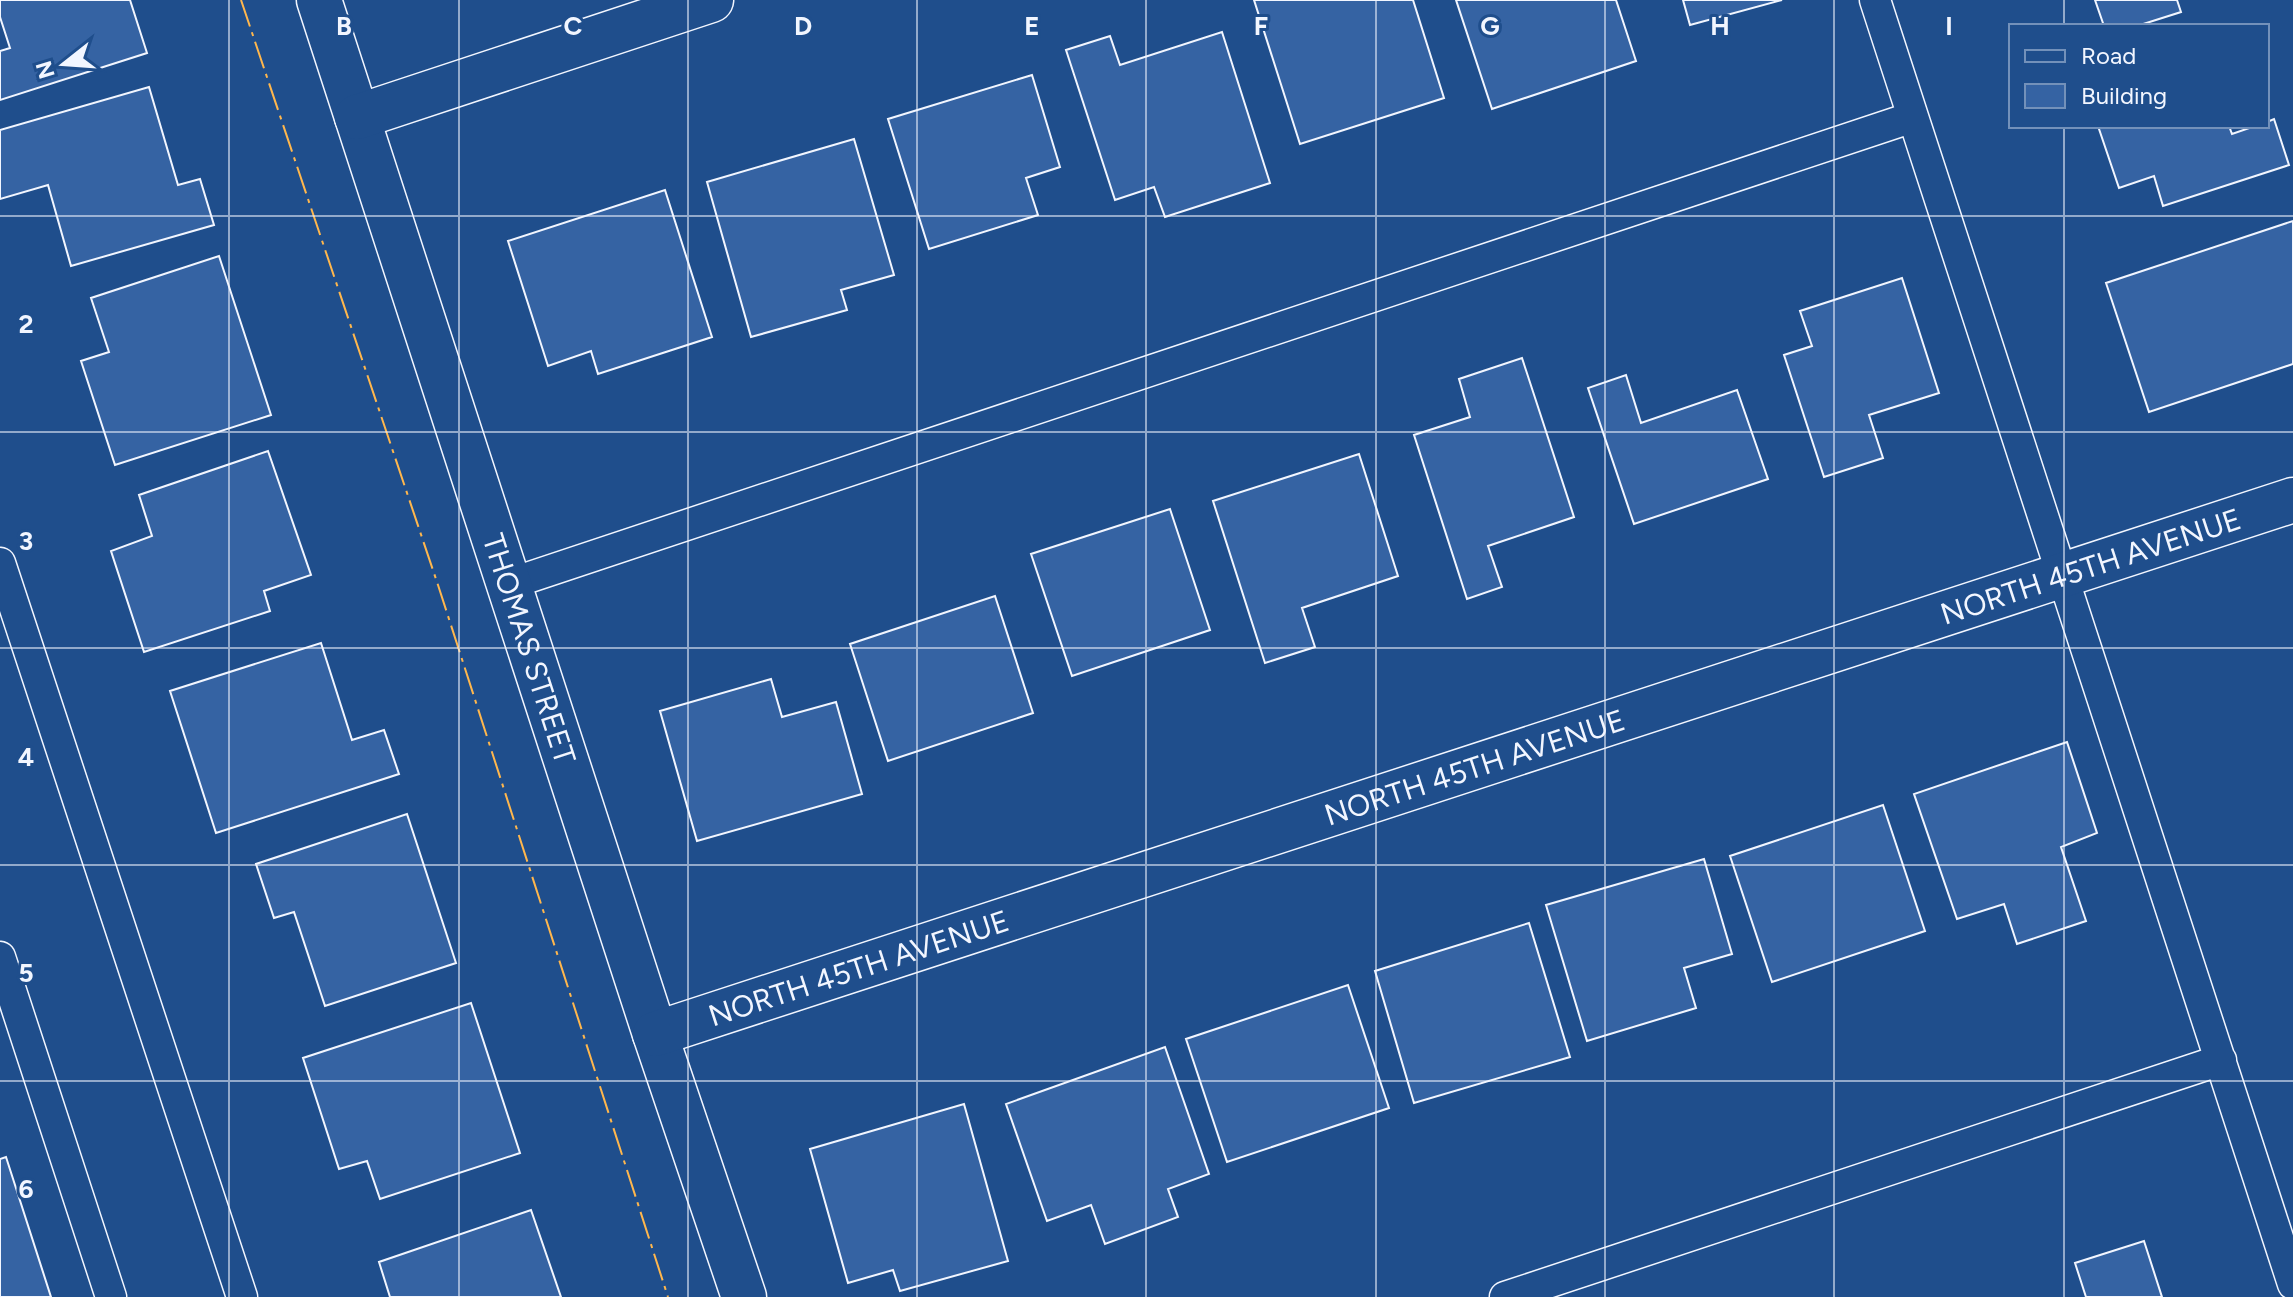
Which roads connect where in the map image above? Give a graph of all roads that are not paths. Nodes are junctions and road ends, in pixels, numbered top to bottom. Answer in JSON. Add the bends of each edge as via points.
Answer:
{"nodes":[{"id":1,"x":319,"y":0,"type":"edge"},
{"id":2,"x":711,"y":0,"type":"edge"},
{"id":3,"x":1875,"y":0,"type":"edge"},
{"id":4,"x":357,"y":117,"type":"junction"},
{"id":5,"x":1913,"y":117,"type":"junction"},
{"id":6,"x":2293,"y":500,"type":"edge"},
{"id":7,"x":0,"y":563,"type":"edge"},
{"id":8,"x":2063,"y":575,"type":"junction"},
{"id":9,"x":509,"y":584,"type":"junction"},
{"id":10,"x":0,"y":957,"type":"edge"},
{"id":11,"x":655,"y":1034,"type":"junction"},
{"id":12,"x":2221,"y":1060,"type":"junction"},
{"id":13,"x":2293,"y":1284,"type":"edge"},
{"id":14,"x":111,"y":1297,"type":"edge"},
{"id":15,"x":242,"y":1297,"type":"edge"},
{"id":16,"x":744,"y":1297,"type":"edge"},
{"id":17,"x":1505,"y":1297,"type":"edge"}],
"edges":[{"from":1,"to":4,"type":"street","name":"THOMAS STREET"},
{"from":2,"to":4,"type":"street"},
{"from":3,"to":5,"type":"lane"},
{"from":4,"to":9,"type":"street","name":"THOMAS STREET"},
{"from":5,"to":8,"type":"lane"},
{"from":5,"to":9,"type":"lane"},
{"from":6,"to":8,"type":"street","name":"NORTH 45TH AVENUE"},
{"from":7,"to":15,"type":"lane"},
{"from":8,"to":11,"type":"street","name":"NORTH 45TH AVENUE"},
{"from":8,"to":12,"type":"lane"},
{"from":9,"to":11,"type":"street","name":"THOMAS STREET"},
{"from":10,"to":14,"type":"lane"},
{"from":11,"to":16,"type":"street","name":"THOMAS STREET"},
{"from":12,"to":13,"type":"lane"},
{"from":12,"to":17,"type":"lane"}]}
